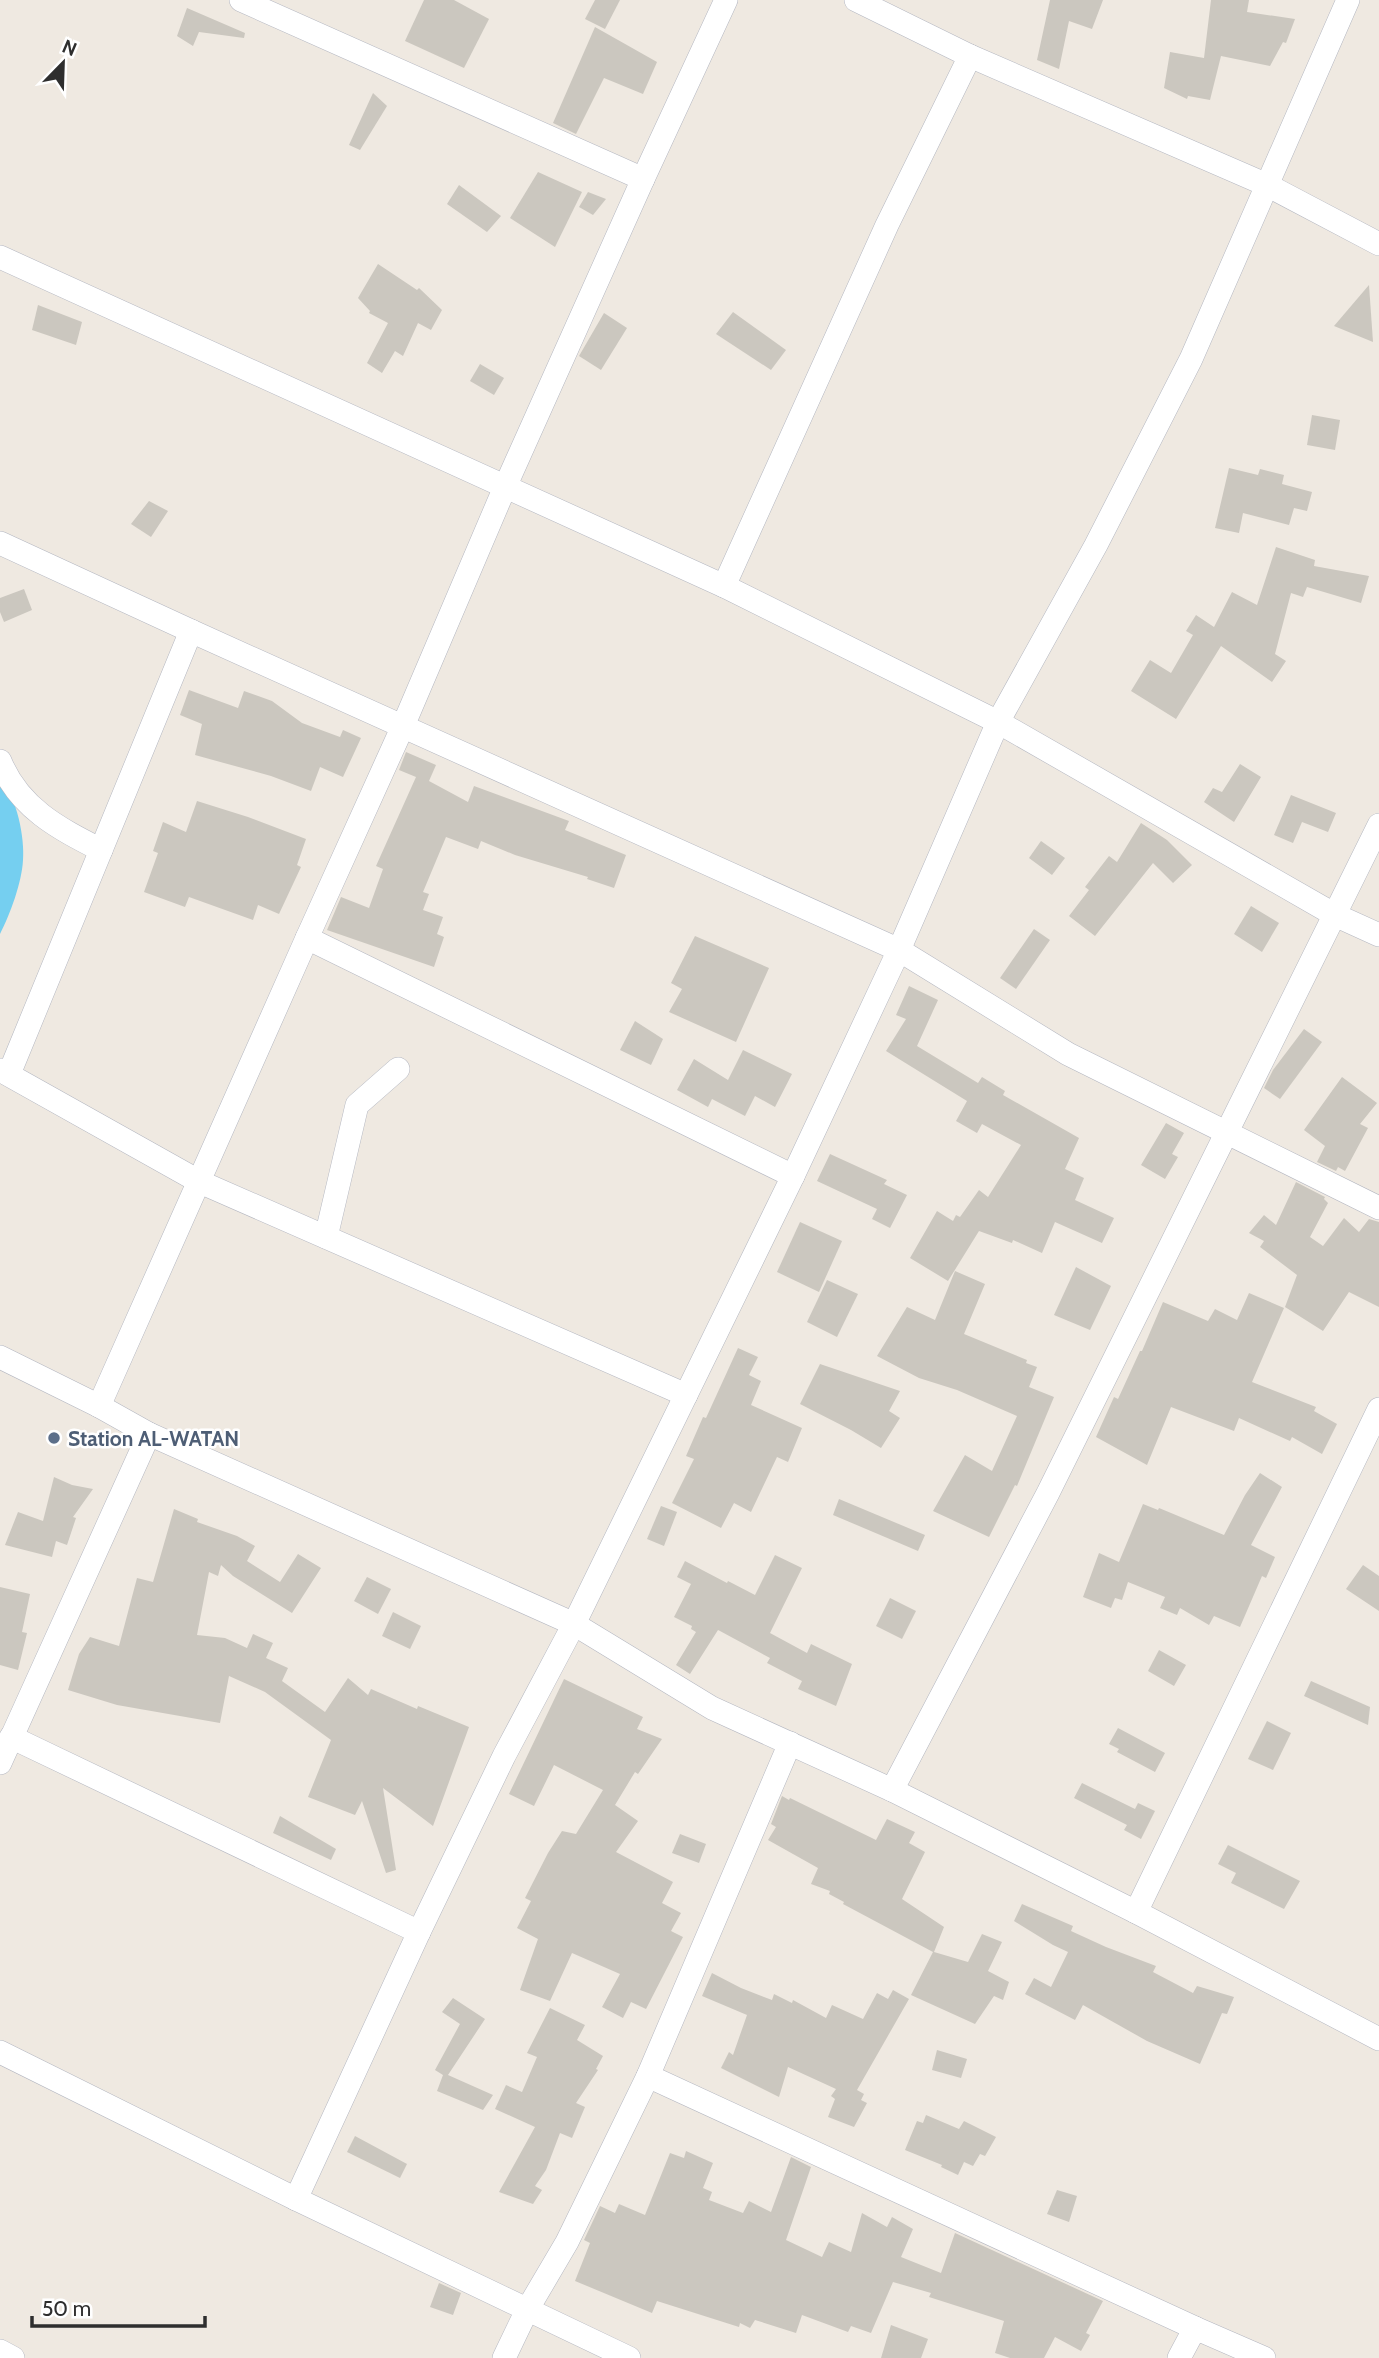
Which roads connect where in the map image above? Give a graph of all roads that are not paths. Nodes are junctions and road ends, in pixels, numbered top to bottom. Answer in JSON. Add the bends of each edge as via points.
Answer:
{"nodes":[{"id":1,"x":241,"y":0,"type":"edge"},
{"id":2,"x":726,"y":0,"type":"edge"},
{"id":3,"x":1348,"y":0,"type":"edge"},
{"id":4,"x":865,"y":2,"type":"edge"},
{"id":5,"x":970,"y":55,"type":"junction"},
{"id":6,"x":643,"y":179,"type":"junction"},
{"id":7,"x":1267,"y":185,"type":"junction"},
{"id":8,"x":1379,"y":244,"type":"edge"},
{"id":9,"x":0,"y":257,"type":"edge"},
{"id":10,"x":505,"y":487,"type":"junction"},
{"id":11,"x":0,"y":543,"type":"edge"},
{"id":12,"x":724,"y":586,"type":"junction"},
{"id":13,"x":191,"y":631,"type":"junction"},
{"id":14,"x":998,"y":722,"type":"junction"},
{"id":15,"x":403,"y":726,"type":"junction"},
{"id":16,"x":0,"y":761,"type":"edge"},
{"id":17,"x":1379,"y":825,"type":"edge"},
{"id":18,"x":102,"y":850,"type":"junction"},
{"id":19,"x":1335,"y":915,"type":"junction"},
{"id":20,"x":1379,"y":935,"type":"edge"},
{"id":21,"x":307,"y":938,"type":"junction"},
{"id":22,"x":899,"y":950,"type":"junction"},
{"id":23,"x":398,"y":1069,"type":"dead end"},
{"id":24,"x":4,"y":1072,"type":"edge"},
{"id":25,"x":1226,"y":1133,"type":"junction"},
{"id":26,"x":793,"y":1176,"type":"junction"},
{"id":27,"x":200,"y":1182,"type":"junction"},
{"id":28,"x":1379,"y":1208,"type":"edge"},
{"id":29,"x":326,"y":1237,"type":"junction"},
{"id":30,"x":0,"y":1357,"type":"edge"},
{"id":31,"x":686,"y":1395,"type":"junction"},
{"id":32,"x":99,"y":1406,"type":"junction"},
{"id":33,"x":1379,"y":1409,"type":"edge"},
{"id":34,"x":149,"y":1434,"type":"junction"},
{"id":35,"x":574,"y":1624,"type":"junction"},
{"id":36,"x":11,"y":1737,"type":"junction"},
{"id":37,"x":790,"y":1743,"type":"junction"},
{"id":38,"x":0,"y":1763,"type":"edge"},
{"id":39,"x":892,"y":1790,"type":"junction"},
{"id":40,"x":1136,"y":1912,"type":"junction"},
{"id":41,"x":419,"y":1932,"type":"junction"},
{"id":42,"x":1379,"y":2039,"type":"edge"},
{"id":43,"x":0,"y":2052,"type":"edge"},
{"id":44,"x":648,"y":2076,"type":"junction"},
{"id":45,"x":296,"y":2199,"type":"junction"},
{"id":46,"x":527,"y":2309,"type":"junction"},
{"id":47,"x":1195,"y":2328,"type":"junction"},
{"id":48,"x":504,"y":2358,"type":"edge"},
{"id":49,"x":629,"y":2358,"type":"edge"},
{"id":50,"x":1179,"y":2358,"type":"edge"},
{"id":51,"x":1264,"y":2358,"type":"edge"}],
"edges":[{"from":1,"to":6,"type":"street"},
{"from":2,"to":6,"type":"street"},
{"from":3,"to":7,"type":"street"},
{"from":4,"to":5,"type":"street"},
{"from":5,"to":7,"type":"street"},
{"from":5,"to":12,"type":"street","via":[[887,225]]},
{"from":6,"to":10,"type":"street"},
{"from":7,"to":8,"type":"street"},
{"from":7,"to":14,"type":"street","via":[[1191,359]]},
{"from":9,"to":10,"type":"street"},
{"from":10,"to":12,"type":"street"},
{"from":10,"to":15,"type":"street"},
{"from":11,"to":13,"type":"street"},
{"from":12,"to":14,"type":"street"},
{"from":13,"to":15,"type":"street"},
{"from":13,"to":18,"type":"street"},
{"from":14,"to":19,"type":"street"},
{"from":14,"to":22,"type":"street"},
{"from":15,"to":21,"type":"street"},
{"from":15,"to":22,"type":"street"},
{"from":16,"to":18,"type":"street","via":[[14,788],[38,814]]},
{"from":17,"to":19,"type":"street"},
{"from":18,"to":24,"type":"street"},
{"from":19,"to":20,"type":"street"},
{"from":19,"to":25,"type":"street"},
{"from":21,"to":26,"type":"street"},
{"from":21,"to":27,"type":"street"},
{"from":22,"to":25,"type":"street","via":[[1068,1054]]},
{"from":22,"to":26,"type":"street"},
{"from":23,"to":29,"type":"street","via":[[357,1105]]},
{"from":24,"to":27,"type":"street"},
{"from":25,"to":28,"type":"street"},
{"from":25,"to":39,"type":"street","via":[[1048,1493]]},
{"from":26,"to":31,"type":"street"},
{"from":27,"to":29,"type":"street"},
{"from":27,"to":32,"type":"street"},
{"from":29,"to":31,"type":"street"},
{"from":30,"to":32,"type":"street"},
{"from":31,"to":35,"type":"street"},
{"from":32,"to":34,"type":"street"},
{"from":33,"to":40,"type":"street"},
{"from":34,"to":35,"type":"street"},
{"from":34,"to":36,"type":"street"},
{"from":35,"to":37,"type":"street","via":[[712,1708]]},
{"from":35,"to":41,"type":"street"},
{"from":36,"to":38,"type":"street"},
{"from":36,"to":41,"type":"street"},
{"from":37,"to":39,"type":"street"},
{"from":37,"to":44,"type":"street"},
{"from":39,"to":40,"type":"street"},
{"from":40,"to":42,"type":"street"},
{"from":41,"to":45,"type":"street"},
{"from":43,"to":45,"type":"street"},
{"from":44,"to":46,"type":"street","via":[[567,2242]]},
{"from":44,"to":47,"type":"street"},
{"from":45,"to":46,"type":"street"},
{"from":46,"to":48,"type":"street"},
{"from":46,"to":49,"type":"street"},
{"from":47,"to":50,"type":"street"},
{"from":47,"to":51,"type":"street"}]}
